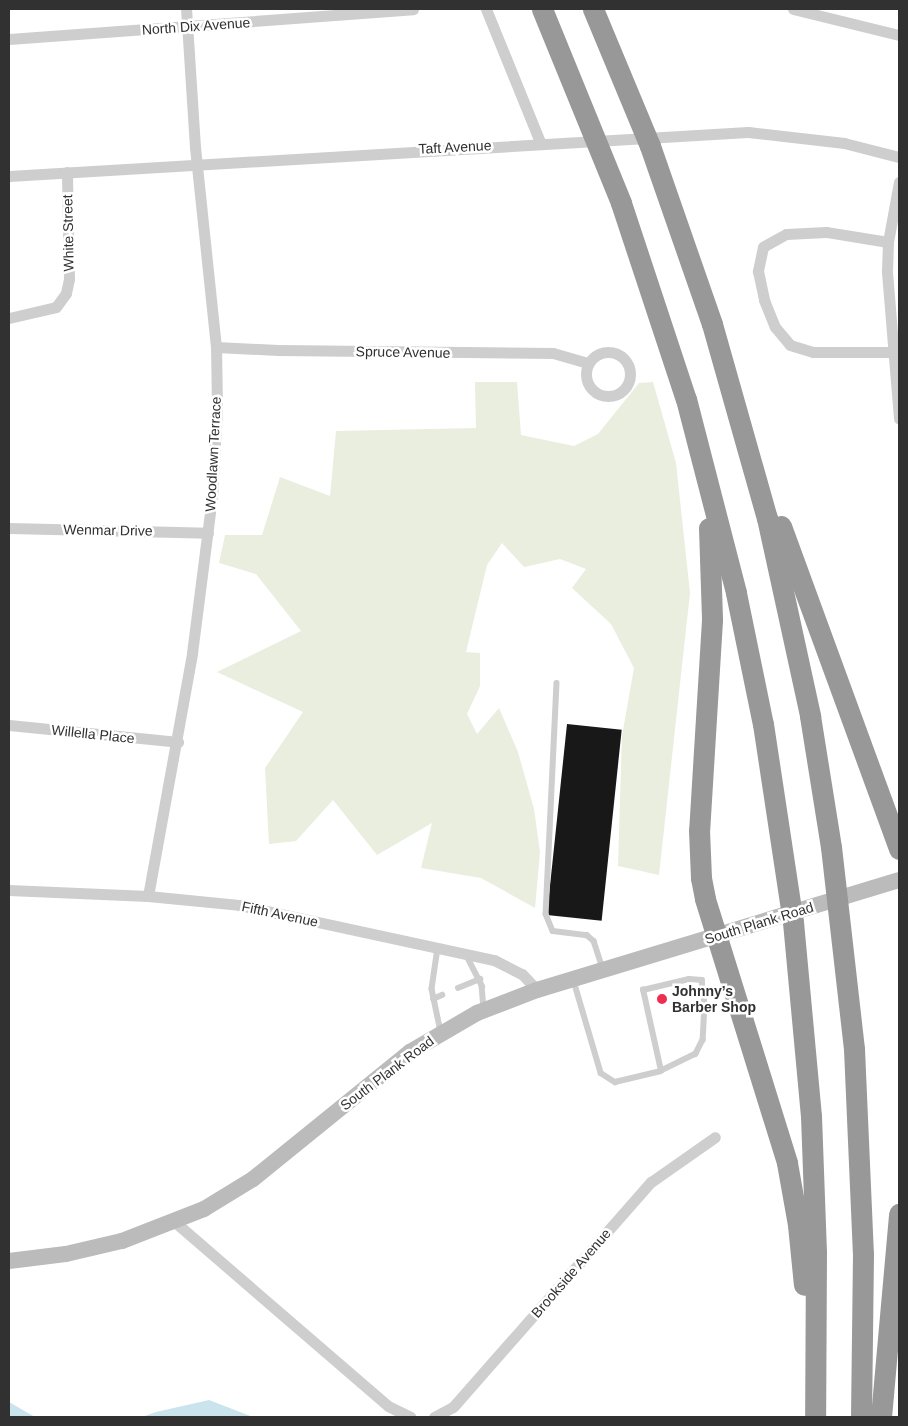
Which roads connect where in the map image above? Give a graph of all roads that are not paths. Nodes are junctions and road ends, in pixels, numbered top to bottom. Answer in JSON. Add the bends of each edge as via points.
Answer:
{"nodes":[{"id":1,"x":186,"y":9,"type":"edge"},
{"id":2,"x":413,"y":9,"type":"edge"},
{"id":3,"x":486,"y":9,"type":"edge"},
{"id":4,"x":542,"y":9,"type":"edge"},
{"id":5,"x":594,"y":9,"type":"edge"},
{"id":6,"x":793,"y":9,"type":"edge"},
{"id":7,"x":187,"y":28,"type":"junction"},
{"id":8,"x":899,"y":35,"type":"edge"},
{"id":9,"x":9,"y":39,"type":"edge"},
{"id":10,"x":540,"y":142,"type":"junction"},
{"id":11,"x":899,"y":157,"type":"edge"},
{"id":12,"x":197,"y":163,"type":"junction"},
{"id":13,"x":67,"y":172,"type":"junction"},
{"id":14,"x":9,"y":176,"type":"edge"},
{"id":15,"x":899,"y":182,"type":"edge"},
{"id":16,"x":888,"y":242,"type":"junction"},
{"id":17,"x":9,"y":318,"type":"edge"},
{"id":18,"x":895,"y":327,"type":"edge"},
{"id":19,"x":216,"y":347,"type":"junction"},
{"id":20,"x":894,"y":352,"type":"junction"},
{"id":21,"x":589,"y":363,"type":"dead end"},
{"id":22,"x":731,"y":387,"type":"junction"},
{"id":23,"x":686,"y":399,"type":"junction"},
{"id":24,"x":899,"y":419,"type":"edge"},
{"id":25,"x":9,"y":528,"type":"edge"},
{"id":26,"x":208,"y":533,"type":"junction"},
{"id":27,"x":557,"y":682,"type":"dead end"},
{"id":28,"x":9,"y":725,"type":"edge"},
{"id":29,"x":178,"y":742,"type":"junction"},
{"id":30,"x":899,"y":849,"type":"edge"},
{"id":31,"x":899,"y":880,"type":"edge"},
{"id":32,"x":9,"y":890,"type":"edge"},
{"id":33,"x":148,"y":896,"type":"junction"},
{"id":34,"x":718,"y":936,"type":"junction"},
{"id":35,"x":438,"y":948,"type":"junction"},
{"id":36,"x":465,"y":954,"type":"junction"},
{"id":37,"x":603,"y":970,"type":"junction"},
{"id":38,"x":480,"y":979,"type":"junction"},
{"id":39,"x":574,"y":979,"type":"junction"},
{"id":40,"x":458,"y":988,"type":"dead end"},
{"id":41,"x":537,"y":990,"type":"junction"},
{"id":42,"x":442,"y":995,"type":"dead end"},
{"id":43,"x":433,"y":999,"type":"junction"},
{"id":44,"x":484,"y":1010,"type":"junction"},
{"id":45,"x":441,"y":1032,"type":"junction"},
{"id":46,"x":661,"y":1071,"type":"junction"},
{"id":47,"x":715,"y":1137,"type":"dead end"},
{"id":48,"x":899,"y":1214,"type":"edge"},
{"id":49,"x":176,"y":1222,"type":"junction"},
{"id":50,"x":9,"y":1261,"type":"edge"},
{"id":51,"x":411,"y":1417,"type":"edge"},
{"id":52,"x":434,"y":1417,"type":"edge"},
{"id":53,"x":813,"y":1417,"type":"edge"},
{"id":54,"x":861,"y":1417,"type":"edge"},
{"id":55,"x":881,"y":1417,"type":"edge"}],
"edges":[{"from":1,"to":7,"type":"street","name":"Woodlawn Terrace"},
{"from":2,"to":7,"type":"street","name":"North Dix Avenue"},
{"from":3,"to":10,"type":"street"},
{"from":4,"to":23,"type":"highway","via":[[622,203]]},
{"from":5,"to":22,"type":"highway","via":[[674,209]]},
{"from":6,"to":8,"type":"street"},
{"from":7,"to":9,"type":"street","name":"North Dix Avenue"},
{"from":7,"to":12,"type":"street","name":"Woodlawn Terrace"},
{"from":10,"to":11,"type":"street","name":"Taft Avenue","via":[[748,132],[844,143]]},
{"from":10,"to":12,"type":"street","name":"Taft Avenue"},
{"from":12,"to":13,"type":"street","name":"Taft Avenue"},
{"from":12,"to":19,"type":"street","name":"Woodlawn Terrace"},
{"from":13,"to":14,"type":"street","name":"Taft Avenue"},
{"from":13,"to":17,"type":"street","name":"White Street","via":[[69,279],[66,293],[56,308]]},
{"from":15,"to":16,"type":"street"},
{"from":16,"to":18,"type":"street","via":[[887,272]]},
{"from":16,"to":20,"type":"street","via":[[826,232],[786,234],[763,247],[758,270],[764,300],[775,327],[790,345],[812,352]]},
{"from":18,"to":20,"type":"street"},
{"from":19,"to":21,"type":"street","name":"Spruce Avenue","via":[[553,353]]},
{"from":19,"to":26,"type":"street","name":"Woodlawn Terrace","via":[[217,408]]},
{"from":20,"to":24,"type":"street"},
{"from":22,"to":30,"type":"highway"},
{"from":22,"to":54,"type":"highway","via":[[767,518],[795,644],[821,784],[840,914],[854,1049],[861,1183]]},
{"from":23,"to":34,"type":"highway","via":[[712,558],[712,620],[699,854],[705,899]]},
{"from":23,"to":53,"type":"highway","via":[[721,528],[752,666],[794,922],[815,1184]]},
{"from":25,"to":26,"type":"street","name":"Wenmar Drive"},
{"from":26,"to":29,"type":"street","name":"Woodlawn Terrace"},
{"from":27,"to":37,"type":"lane","via":[[546,914],[553,930],[588,936],[594,941]]},
{"from":28,"to":29,"type":"street","name":"Willella Place"},
{"from":29,"to":33,"type":"street","name":"Woodlawn Terrace"},
{"from":31,"to":34,"type":"main road","name":"South Plank Road"},
{"from":32,"to":33,"type":"street","name":"Fifth Avenue"},
{"from":33,"to":35,"type":"street","name":"Fifth Avenue","via":[[239,905]]},
{"from":34,"to":37,"type":"main road","name":"South Plank Road"},
{"from":34,"to":53,"type":"highway","via":[[779,1134],[793,1193],[802,1254]]},
{"from":35,"to":36,"type":"street","name":"Fifth Avenue"},
{"from":35,"to":43,"type":"lane"},
{"from":36,"to":38,"type":"lane"},
{"from":36,"to":41,"type":"street","name":"Fifth Avenue","via":[[509,966]]},
{"from":37,"to":39,"type":"main road","name":"South Plank Road"},
{"from":38,"to":40,"type":"lane"},
{"from":38,"to":44,"type":"lane"},
{"from":39,"to":41,"type":"main road","name":"South Plank Road"},
{"from":39,"to":46,"type":"lane","via":[[601,1073],[615,1082]]},
{"from":41,"to":44,"type":"main road","name":"South Plank Road"},
{"from":42,"to":43,"type":"lane"},
{"from":43,"to":45,"type":"lane"},
{"from":44,"to":45,"type":"main road","name":"South Plank Road"},
{"from":45,"to":49,"type":"main road","name":"South Plank Road","via":[[386,1070],[253,1179]]},
{"from":46,"to":46,"type":"lane","via":[[642,990],[702,980],[705,1004],[703,1040],[696,1054]]},
{"from":47,"to":52,"type":"street","name":"Brookside Avenue","via":[[651,1182],[454,1407]]},
{"from":48,"to":55,"type":"highway"},
{"from":49,"to":50,"type":"main road","name":"South Plank Road","via":[[93,1249]]},
{"from":49,"to":51,"type":"street","via":[[388,1406]]}]}
